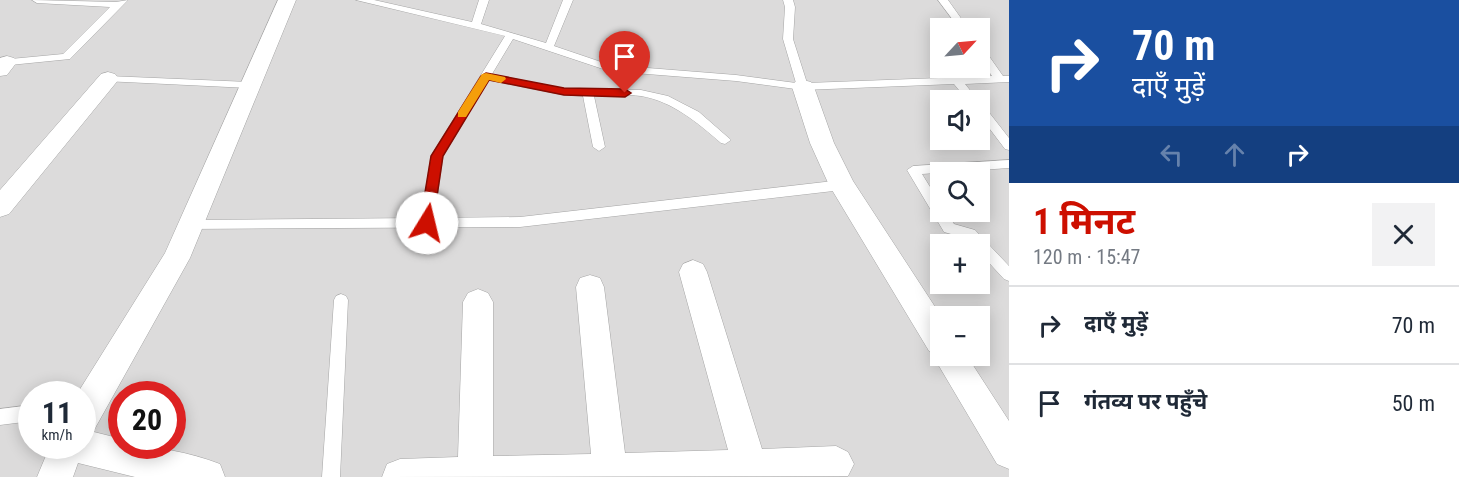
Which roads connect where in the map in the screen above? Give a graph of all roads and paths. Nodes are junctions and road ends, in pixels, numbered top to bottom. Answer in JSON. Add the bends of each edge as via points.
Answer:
{"nodes":[{"id":1,"x":38,"y":0,"type":"edge"},
{"id":2,"x":287,"y":0,"type":"edge"},
{"id":3,"x":361,"y":0,"type":"edge"},
{"id":4,"x":484,"y":0,"type":"edge"},
{"id":5,"x":568,"y":0,"type":"edge"},
{"id":6,"x":788,"y":0,"type":"edge"},
{"id":7,"x":943,"y":0,"type":"edge"},
{"id":8,"x":121,"y":2,"type":"edge"},
{"id":9,"x":956,"y":18,"type":"edge"},
{"id":10,"x":476,"y":26,"type":"junction"},
{"id":11,"x":511,"y":35,"type":"junction"},
{"id":12,"x":549,"y":47,"type":"junction"},
{"id":13,"x":990,"y":63,"type":"edge"},
{"id":14,"x":2,"y":65,"type":"edge"},
{"id":15,"x":486,"y":76,"type":"junction"},
{"id":16,"x":108,"y":79,"type":"joint"},
{"id":17,"x":1005,"y":80,"type":"edge"},
{"id":18,"x":957,"y":81,"type":"junction"},
{"id":19,"x":249,"y":85,"type":"junction"},
{"id":20,"x":803,"y":87,"type":"junction"},
{"id":21,"x":965,"y":90,"type":"edge"},
{"id":22,"x":588,"y":92,"type":"junction"},
{"id":23,"x":990,"y":122,"type":"edge"},
{"id":24,"x":725,"y":140,"type":"dead end"},
{"id":25,"x":1009,"y":146,"type":"edge"},
{"id":26,"x":598,"y":147,"type":"dead end"},
{"id":27,"x":1009,"y":164,"type":"edge"},
{"id":28,"x":842,"y":185,"type":"junction"},
{"id":29,"x":0,"y":207,"type":"edge"},
{"id":30,"x":427,"y":223,"type":"junction"},
{"id":31,"x":190,"y":225,"type":"junction"},
{"id":32,"x":693,"y":272,"type":"dead end"},
{"id":33,"x":1009,"y":275,"type":"edge"},
{"id":34,"x":590,"y":287,"type":"dead end"},
{"id":35,"x":341,"y":300,"type":"dead end"},
{"id":36,"x":478,"y":302,"type":"dead end"},
{"id":37,"x":930,"y":325,"type":"edge"},
{"id":38,"x":956,"y":366,"type":"edge"},
{"id":39,"x":96,"y":391,"type":"edge"},
{"id":40,"x":18,"y":415,"type":"edge"},
{"id":41,"x":0,"y":417,"type":"edge"},
{"id":42,"x":96,"y":450,"type":"edge"},
{"id":43,"x":1009,"y":452,"type":"edge"},
{"id":44,"x":62,"y":459,"type":"edge"},
{"id":45,"x":836,"y":464,"type":"dead end"},
{"id":46,"x":750,"y":467,"type":"junction"},
{"id":47,"x":610,"y":471,"type":"junction"},
{"id":48,"x":475,"y":476,"type":"edge"},
{"id":49,"x":55,"y":477,"type":"edge"},
{"id":50,"x":207,"y":477,"type":"edge"},
{"id":51,"x":331,"y":477,"type":"edge"},
{"id":52,"x":400,"y":477,"type":"edge"}],
"edges":[{"from":1,"to":8,"type":"lane"},
{"from":2,"to":19,"type":"street"},
{"from":3,"to":10,"type":"lane"},
{"from":4,"to":10,"type":"lane"},
{"from":5,"to":12,"type":"lane"},
{"from":6,"to":20,"type":"lane","via":[[788,39]]},
{"from":7,"to":9,"type":"lane"},
{"from":8,"to":14,"type":"lane","via":[[66,57]]},
{"from":10,"to":11,"type":"lane"},
{"from":11,"to":12,"type":"lane"},
{"from":11,"to":15,"type":"lane"},
{"from":12,"to":20,"type":"lane","via":[[609,68]]},
{"from":13,"to":17,"type":"lane"},
{"from":15,"to":22,"type":"lane","via":[[564,92]]},
{"from":15,"to":30,"type":"lane","via":[[437,156]]},
{"from":16,"to":19,"type":"lane"},
{"from":16,"to":29,"type":"street"},
{"from":17,"to":18,"type":"lane"},
{"from":18,"to":20,"type":"lane"},
{"from":18,"to":21,"type":"lane"},
{"from":19,"to":31,"type":"street"},
{"from":20,"to":28,"type":"street","via":[[822,143]]},
{"from":22,"to":24,"type":"lane","via":[[641,93],[663,99],[695,115]]},
{"from":22,"to":26,"type":"lane"},
{"from":23,"to":25,"type":"lane"},
{"from":27,"to":33,"type":"lane","via":[[913,170],[949,228],[970,234]]},
{"from":28,"to":30,"type":"lane","via":[[520,222]]},
{"from":28,"to":37,"type":"street"},
{"from":30,"to":31,"type":"lane"},
{"from":31,"to":39,"type":"street","via":[[176,258]]},
{"from":32,"to":46,"type":"street"},
{"from":34,"to":47,"type":"street"},
{"from":35,"to":51,"type":"lane"},
{"from":36,"to":48,"type":"street"},
{"from":38,"to":43,"type":"street"},
{"from":40,"to":41,"type":"lane"},
{"from":42,"to":50,"type":"street"},
{"from":44,"to":49,"type":"street"},
{"from":45,"to":46,"type":"street"},
{"from":46,"to":47,"type":"street"},
{"from":47,"to":48,"type":"street"},
{"from":48,"to":52,"type":"street"}]}
